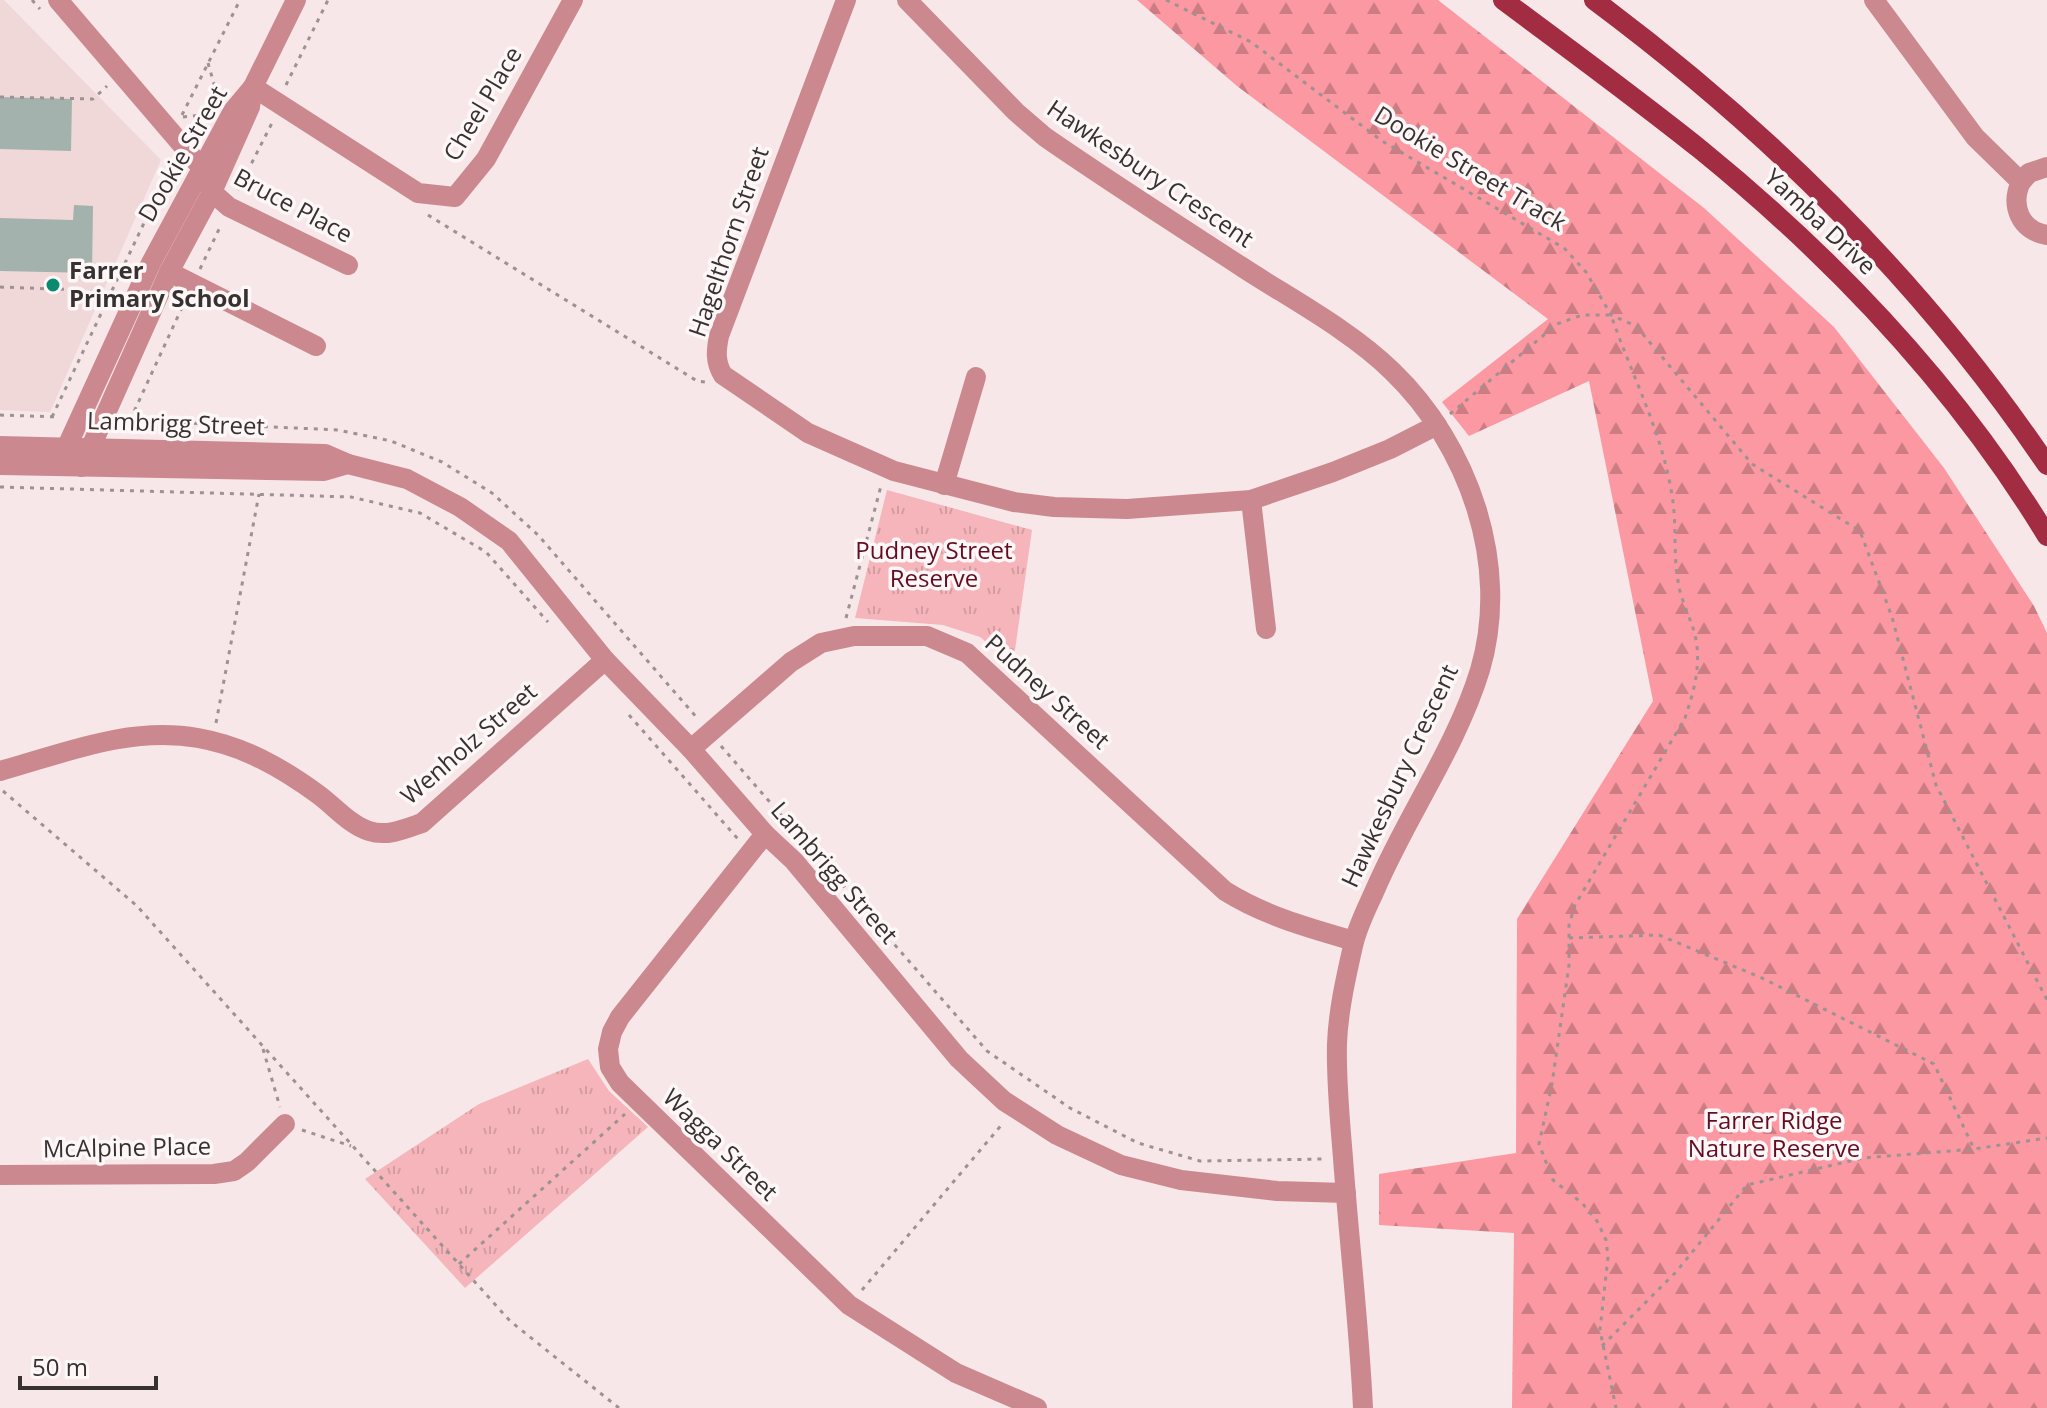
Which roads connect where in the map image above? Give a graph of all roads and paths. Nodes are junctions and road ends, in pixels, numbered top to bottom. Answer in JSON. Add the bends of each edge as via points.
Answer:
{"nodes":[{"id":1,"x":58,"y":0,"type":"edge"},
{"id":2,"x":240,"y":0,"type":"edge"},
{"id":3,"x":296,"y":0,"type":"edge"},
{"id":4,"x":328,"y":0,"type":"edge"},
{"id":5,"x":573,"y":0,"type":"edge"},
{"id":6,"x":846,"y":0,"type":"edge"},
{"id":7,"x":907,"y":0,"type":"edge"},
{"id":8,"x":1166,"y":0,"type":"edge"},
{"id":9,"x":1503,"y":0,"type":"edge"},
{"id":10,"x":1594,"y":0,"type":"edge"},
{"id":11,"x":1874,"y":0,"type":"edge"},
{"id":12,"x":208,"y":63,"type":"junction"},
{"id":13,"x":121,"y":73,"type":"junction"},
{"id":14,"x":253,"y":87,"type":"junction"},
{"id":15,"x":0,"y":97,"type":"edge"},
{"id":16,"x":280,"y":105,"type":"junction"},
{"id":17,"x":171,"y":111,"type":"dead end"},
{"id":18,"x":177,"y":124,"type":"junction"},
{"id":19,"x":201,"y":167,"type":"junction"},
{"id":20,"x":2047,"y":167,"type":"edge"},
{"id":21,"x":2021,"y":182,"type":"junction"},
{"id":22,"x":212,"y":192,"type":"junction"},
{"id":23,"x":229,"y":207,"type":"junction"},
{"id":24,"x":419,"y":209,"type":"dead end"},
{"id":25,"x":2047,"y":235,"type":"edge"},
{"id":26,"x":348,"y":265,"type":"dead end"},
{"id":27,"x":169,"y":272,"type":"junction"},
{"id":28,"x":193,"y":283,"type":"junction"},
{"id":29,"x":0,"y":287,"type":"edge"},
{"id":30,"x":109,"y":296,"type":"junction"},
{"id":31,"x":1611,"y":315,"type":"junction"},
{"id":32,"x":316,"y":346,"type":"dead end"},
{"id":33,"x":976,"y":377,"type":"dead end"},
{"id":34,"x":714,"y":382,"type":"dead end"},
{"id":35,"x":52,"y":417,"type":"dead end"},
{"id":36,"x":1437,"y":425,"type":"junction"},
{"id":37,"x":0,"y":446,"type":"edge"},
{"id":38,"x":90,"y":447,"type":"junction"},
{"id":39,"x":62,"y":456,"type":"junction"},
{"id":40,"x":116,"y":458,"type":"junction"},
{"id":41,"x":0,"y":465,"type":"edge"},
{"id":42,"x":2047,"y":465,"type":"edge"},
{"id":43,"x":82,"y":467,"type":"junction"},
{"id":44,"x":886,"y":468,"type":"junction"},
{"id":45,"x":944,"y":485,"type":"junction"},
{"id":46,"x":0,"y":487,"type":"edge"},
{"id":47,"x":115,"y":490,"type":"junction"},
{"id":48,"x":259,"y":494,"type":"junction"},
{"id":49,"x":1251,"y":500,"type":"junction"},
{"id":50,"x":2047,"y":536,"type":"edge"},
{"id":51,"x":549,"y":624,"type":"dead end"},
{"id":52,"x":1266,"y":629,"type":"dead end"},
{"id":53,"x":840,"y":637,"type":"junction"},
{"id":54,"x":605,"y":660,"type":"junction"},
{"id":55,"x":621,"y":706,"type":"dead end"},
{"id":56,"x":708,"y":714,"type":"dead end"},
{"id":57,"x":213,"y":741,"type":"junction"},
{"id":58,"x":685,"y":743,"type":"junction"},
{"id":59,"x":661,"y":751,"type":"junction"},
{"id":60,"x":0,"y":771,"type":"edge"},
{"id":61,"x":0,"y":789,"type":"edge"},
{"id":62,"x":765,"y":834,"type":"junction"},
{"id":63,"x":750,"y":853,"type":"junction"},
{"id":64,"x":1569,"y":938,"type":"junction"},
{"id":65,"x":1354,"y":941,"type":"junction"},
{"id":66,"x":2047,"y":1000,"type":"edge"},
{"id":67,"x":639,"y":1102,"type":"junction"},
{"id":68,"x":1016,"y":1108,"type":"junction"},
{"id":69,"x":285,"y":1124,"type":"dead end"},
{"id":70,"x":2047,"y":1138,"type":"edge"},
{"id":71,"x":1974,"y":1149,"type":"junction"},
{"id":72,"x":0,"y":1175,"type":"edge"},
{"id":73,"x":1346,"y":1193,"type":"junction"},
{"id":74,"x":459,"y":1264,"type":"junction"},
{"id":75,"x":849,"y":1305,"type":"junction"},
{"id":76,"x":1602,"y":1346,"type":"junction"},
{"id":77,"x":619,"y":1408,"type":"edge"},
{"id":78,"x":1037,"y":1408,"type":"edge"},
{"id":79,"x":1363,"y":1408,"type":"edge"},
{"id":80,"x":1616,"y":1408,"type":"edge"}],
"edges":[{"from":1,"to":13,"type":"street"},
{"from":2,"to":12,"type":"path"},
{"from":3,"to":14,"type":"street","name":"Dookie Street"},
{"from":4,"to":16,"type":"path"},
{"from":5,"to":16,"type":"street","name":"Cheel Place","via":[[486,159],[455,197],[418,193]]},
{"from":6,"to":44,"type":"street","name":"Hagelthorn Street","via":[[719,336],[717,366],[808,433]]},
{"from":7,"to":36,"type":"street","name":"Hawkesbury Crescent","via":[[1045,137],[1371,353],[1415,394]]},
{"from":8,"to":31,"type":"path","name":"Dookie Street Track","via":[[1251,42],[1382,141],[1564,248],[1586,272]]},
{"from":9,"to":50,"type":"main road","name":"Yamba Drive","via":[[1702,151],[1827,262],[1931,374]]},
{"from":10,"to":42,"type":"main road","name":"Yamba Drive","via":[[1727,104],[1852,222],[1960,346]]},
{"from":11,"to":21,"type":"street","via":[[1975,137]]},
{"from":12,"to":18,"type":"path"},
{"from":12,"to":18,"type":"path","via":[[218,101],[203,115]]},
{"from":13,"to":15,"type":"path","via":[[93,99]]},
{"from":13,"to":18,"type":"street"},
{"from":14,"to":16,"type":"street","name":"Cheel Place"},
{"from":14,"to":19,"type":"street","name":"Dookie Street"},
{"from":14,"to":22,"type":"street","name":"Dookie Street","via":[[250,107]]},
{"from":16,"to":23,"type":"path"},
{"from":17,"to":18,"type":"path"},
{"from":18,"to":19,"type":"street"},
{"from":18,"to":30,"type":"path","via":[[170,147],[173,161]]},
{"from":19,"to":22,"type":"street"},
{"from":19,"to":39,"type":"street","name":"Dookie Street"},
{"from":20,"to":21,"type":"street"},
{"from":21,"to":25,"type":"street","via":[[2015,198],[2019,216],[2031,230]]},
{"from":22,"to":23,"type":"street","name":"Bruce Place"},
{"from":22,"to":27,"type":"street","name":"Dookie Street"},
{"from":23,"to":26,"type":"street","name":"Bruce Place"},
{"from":23,"to":28,"type":"path"},
{"from":24,"to":34,"type":"path","via":[[697,381]]},
{"from":27,"to":28,"type":"street"},
{"from":27,"to":38,"type":"street","name":"Dookie Street"},
{"from":28,"to":32,"type":"street"},
{"from":28,"to":40,"type":"path"},
{"from":29,"to":30,"type":"path"},
{"from":30,"to":35,"type":"path"},
{"from":31,"to":36,"type":"path","via":[[1582,315],[1557,324]]},
{"from":31,"to":64,"type":"path","name":"Dookie Street Track","via":[[1665,466],[1678,583],[1699,660],[1685,718],[1575,905]]},
{"from":31,"to":66,"type":"path","via":[[1636,326],[1752,464],[1860,531],[1892,617],[1936,785]]},
{"from":33,"to":45,"type":"street"},
{"from":36,"to":49,"type":"street","name":"Hagelthorn Street","via":[[1333,472]]},
{"from":36,"to":65,"type":"street","name":"Hawkesbury Crescent","via":[[1476,500],[1487,563],[1487,637],[1470,698],[1383,870]]},
{"from":37,"to":39,"type":"street","name":"Lambrigg Street"},
{"from":38,"to":39,"type":"street","name":"Lambrigg Street"},
{"from":38,"to":40,"type":"street","name":"Lambrigg Street"},
{"from":38,"to":43,"type":"street","name":"Dookie Street"},
{"from":39,"to":41,"type":"street","name":"Lambrigg Street"},
{"from":39,"to":43,"type":"street","name":"Lambrigg Street"},
{"from":40,"to":43,"type":"street","name":"Lambrigg Street"},
{"from":40,"to":47,"type":"path"},
{"from":40,"to":54,"type":"street","name":"Lambrigg Street","via":[[325,454],[407,479],[509,541]]},
{"from":44,"to":45,"type":"street","name":"Hagelthorn Street"},
{"from":44,"to":53,"type":"path"},
{"from":45,"to":49,"type":"street","name":"Hagelthorn Street","via":[[1054,507],[1127,509]]},
{"from":46,"to":47,"type":"path"},
{"from":47,"to":48,"type":"path"},
{"from":48,"to":51,"type":"path","via":[[351,497],[420,513],[486,552]]},
{"from":48,"to":57,"type":"path"},
{"from":49,"to":52,"type":"street"},
{"from":53,"to":58,"type":"street","name":"Pudney Street","via":[[791,662]]},
{"from":53,"to":65,"type":"street","name":"Pudney Street","via":[[927,636],[967,653],[1225,891],[1273,916]]},
{"from":54,"to":57,"type":"street","name":"Wenholz Street","via":[[422,823],[386,834],[353,823],[283,769]]},
{"from":54,"to":58,"type":"street","name":"Lambrigg Street"},
{"from":55,"to":59,"type":"path"},
{"from":56,"to":58,"type":"path"},
{"from":57,"to":60,"type":"street","name":"Wenholz Street","via":[[172,734],[115,738]]},
{"from":58,"to":59,"type":"path"},
{"from":58,"to":62,"type":"street","name":"Lambrigg Street"},
{"from":59,"to":63,"type":"path"},
{"from":61,"to":74,"type":"path","via":[[137,906]]},
{"from":62,"to":63,"type":"street","name":"Wagga Street"},
{"from":62,"to":68,"type":"street","name":"Lambrigg Street","via":[[794,861],[959,1059]]},
{"from":63,"to":67,"type":"street","name":"Wagga Street","via":[[612,1032],[610,1067]]},
{"from":64,"to":71,"type":"path","via":[[1659,935],[1762,978],[1934,1064]]},
{"from":64,"to":76,"type":"path","name":"Dookie Street Track","via":[[1554,1069],[1539,1144],[1553,1180],[1582,1203],[1606,1240]]},
{"from":65,"to":73,"type":"street","name":"Hawkesbury Crescent","via":[[1337,1041]]},
{"from":67,"to":74,"type":"path"},
{"from":67,"to":75,"type":"street","name":"Wagga Street"},
{"from":68,"to":73,"type":"street","name":"Lambrigg Street","via":[[1057,1135],[1121,1165],[1181,1180]]},
{"from":68,"to":75,"type":"path"},
{"from":69,"to":72,"type":"street","name":"McAlpine Place","via":[[234,1171]]},
{"from":70,"to":71,"type":"path"},
{"from":71,"to":76,"type":"path","via":[[1863,1158],[1747,1185],[1676,1272]]},
{"from":73,"to":79,"type":"street","name":"Hawkesbury Crescent"},
{"from":74,"to":77,"type":"path","via":[[510,1321]]},
{"from":75,"to":78,"type":"street","name":"Wagga Street","via":[[956,1373]]},
{"from":76,"to":80,"type":"path","name":"Dookie Street Track"}]}
